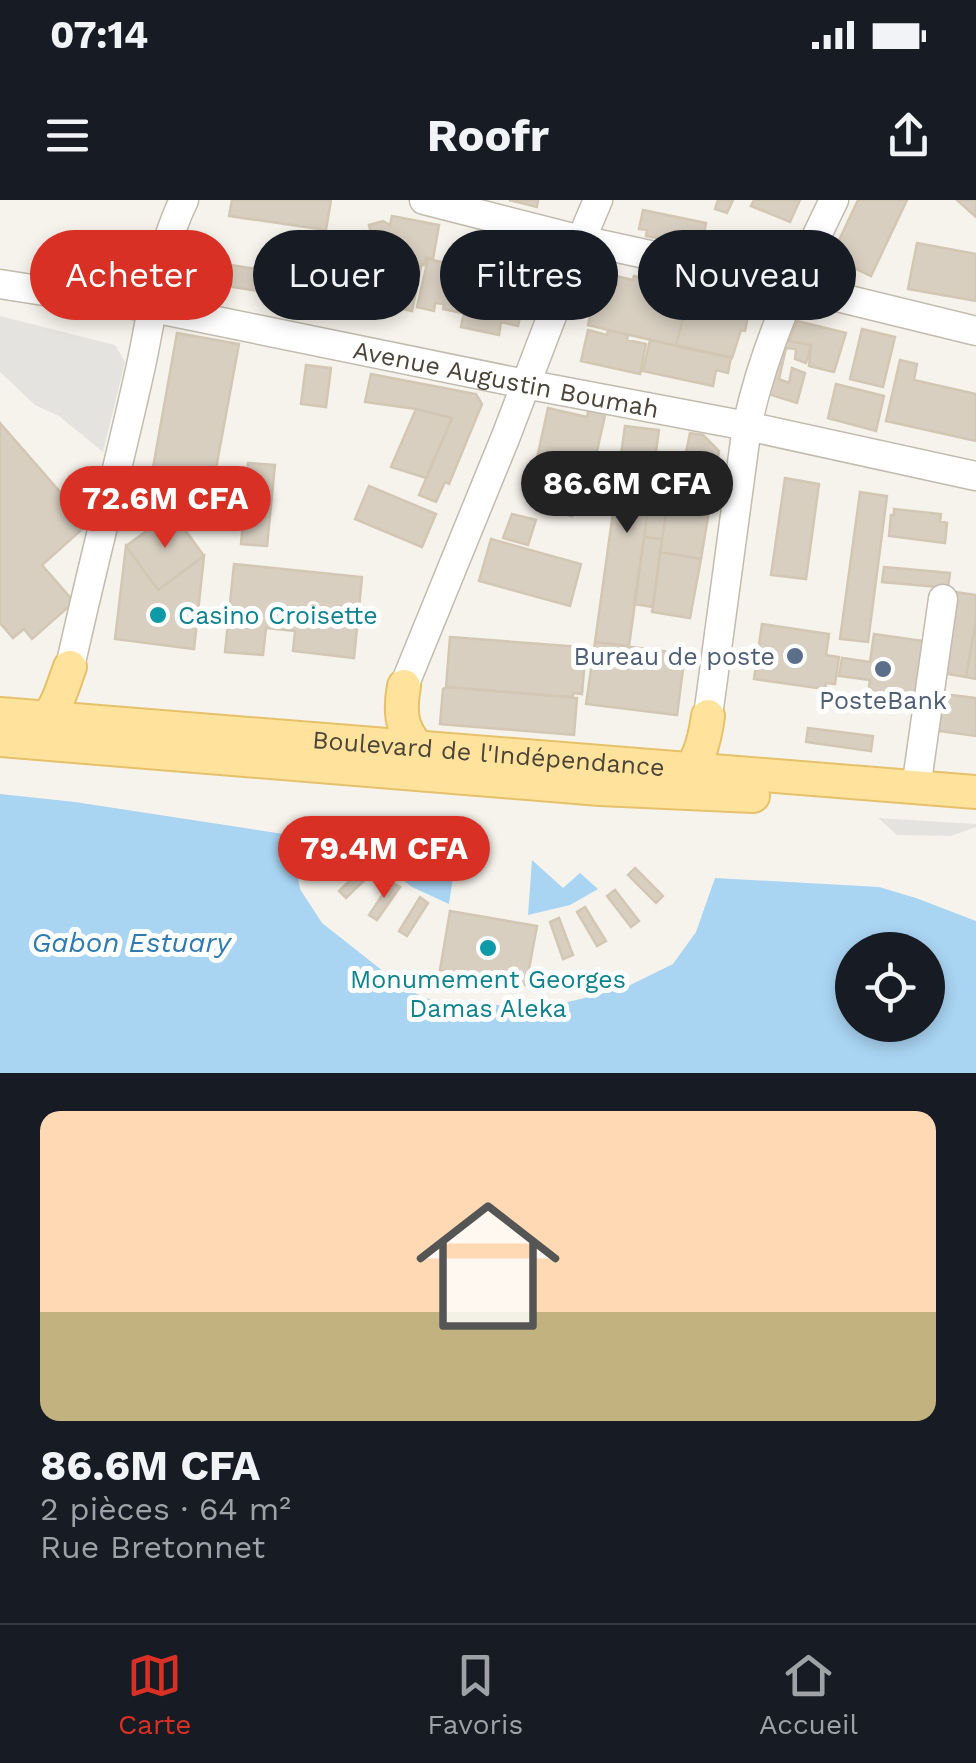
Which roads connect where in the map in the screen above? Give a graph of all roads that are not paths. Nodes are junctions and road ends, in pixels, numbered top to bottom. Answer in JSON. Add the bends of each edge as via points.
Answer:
{"nodes":[{"id":1,"x":184,"y":200,"type":"edge"},
{"id":2,"x":424,"y":200,"type":"edge"},
{"id":3,"x":598,"y":200,"type":"edge"},
{"id":4,"x":834,"y":200,"type":"edge"},
{"id":5,"x":172,"y":230,"type":"edge"},
{"id":6,"x":542,"y":230,"type":"edge"},
{"id":7,"x":585,"y":230,"type":"edge"},
{"id":8,"x":819,"y":230,"type":"edge"},
{"id":9,"x":0,"y":284,"type":"edge"},
{"id":10,"x":30,"y":289,"type":"edge"},
{"id":11,"x":856,"y":302,"type":"edge"},
{"id":12,"x":150,"y":320,"type":"edge"},
{"id":13,"x":212,"y":320,"type":"edge"},
{"id":14,"x":550,"y":320,"type":"edge"},
{"id":15,"x":780,"y":320,"type":"edge"},
{"id":16,"x":976,"y":331,"type":"edge"},
{"id":17,"x":525,"y":384,"type":"junction"},
{"id":18,"x":747,"y":426,"type":"junction"},
{"id":19,"x":976,"y":476,"type":"edge"},
{"id":20,"x":943,"y":599,"type":"dead end"},
{"id":21,"x":70,"y":667,"type":"junction"},
{"id":22,"x":404,"y":686,"type":"junction"},
{"id":23,"x":0,"y":714,"type":"edge"},
{"id":24,"x":708,"y":716,"type":"junction"},
{"id":25,"x":48,"y":718,"type":"junction"},
{"id":26,"x":99,"y":723,"type":"junction"},
{"id":27,"x":0,"y":725,"type":"edge"},
{"id":28,"x":0,"y":740,"type":"edge"},
{"id":29,"x":337,"y":740,"type":"junction"},
{"id":30,"x":417,"y":747,"type":"junction"},
{"id":31,"x":691,"y":770,"type":"junction"},
{"id":32,"x":741,"y":774,"type":"junction"},
{"id":33,"x":508,"y":782,"type":"junction"},
{"id":34,"x":916,"y":788,"type":"junction"},
{"id":35,"x":976,"y":792,"type":"edge"},
{"id":36,"x":976,"y":810,"type":"edge"}],
"edges":[{"from":1,"to":5,"type":"street"},
{"from":2,"to":6,"type":"street"},
{"from":3,"to":7,"type":"street"},
{"from":4,"to":8,"type":"street"},
{"from":9,"to":10,"type":"street","name":"Avenue Augustin Boumah"},
{"from":11,"to":16,"type":"street"},
{"from":12,"to":21,"type":"street"},
{"from":13,"to":17,"type":"street","name":"Avenue Augustin Boumah"},
{"from":14,"to":17,"type":"street"},
{"from":15,"to":18,"type":"street"},
{"from":17,"to":18,"type":"street","name":"Avenue Augustin Boumah"},
{"from":17,"to":22,"type":"street"},
{"from":18,"to":19,"type":"street","name":"Avenue Augustin Boumah"},
{"from":18,"to":24,"type":"street"},
{"from":20,"to":34,"type":"street"},
{"from":21,"to":25,"type":"main road"},
{"from":21,"to":26,"type":"main road","via":[[74,698]]},
{"from":22,"to":29,"type":"main road","via":[[378,723]]},
{"from":22,"to":30,"type":"main road","via":[[401,716]]},
{"from":23,"to":25,"type":"main road","name":"Boulevard de l'Indépendance"},
{"from":24,"to":31,"type":"main road"},
{"from":24,"to":32,"type":"main road","via":[[718,750]]},
{"from":25,"to":26,"type":"main road","name":"Boulevard de l'Indépendance"},
{"from":25,"to":27,"type":"main road","via":[[38,726]]},
{"from":26,"to":29,"type":"main road","name":"Boulevard de l'Indépendance"},
{"from":28,"to":33,"type":"main road","name":"Boulevard de l'Indépendance"},
{"from":29,"to":30,"type":"main road","name":"Boulevard de l'Indépendance"},
{"from":30,"to":31,"type":"main road","name":"Boulevard de l'Indépendance"},
{"from":30,"to":33,"type":"main road","via":[[439,763],[482,766]]},
{"from":31,"to":32,"type":"main road","name":"Boulevard de l'Indépendance"},
{"from":31,"to":33,"type":"main road","via":[[674,782],[540,771]]},
{"from":32,"to":34,"type":"main road","name":"Boulevard de l'Indépendance"},
{"from":33,"to":36,"type":"main road","name":"Boulevard de l'Indépendance"},
{"from":34,"to":35,"type":"main road","name":"Boulevard de l'Indépendance"}]}
